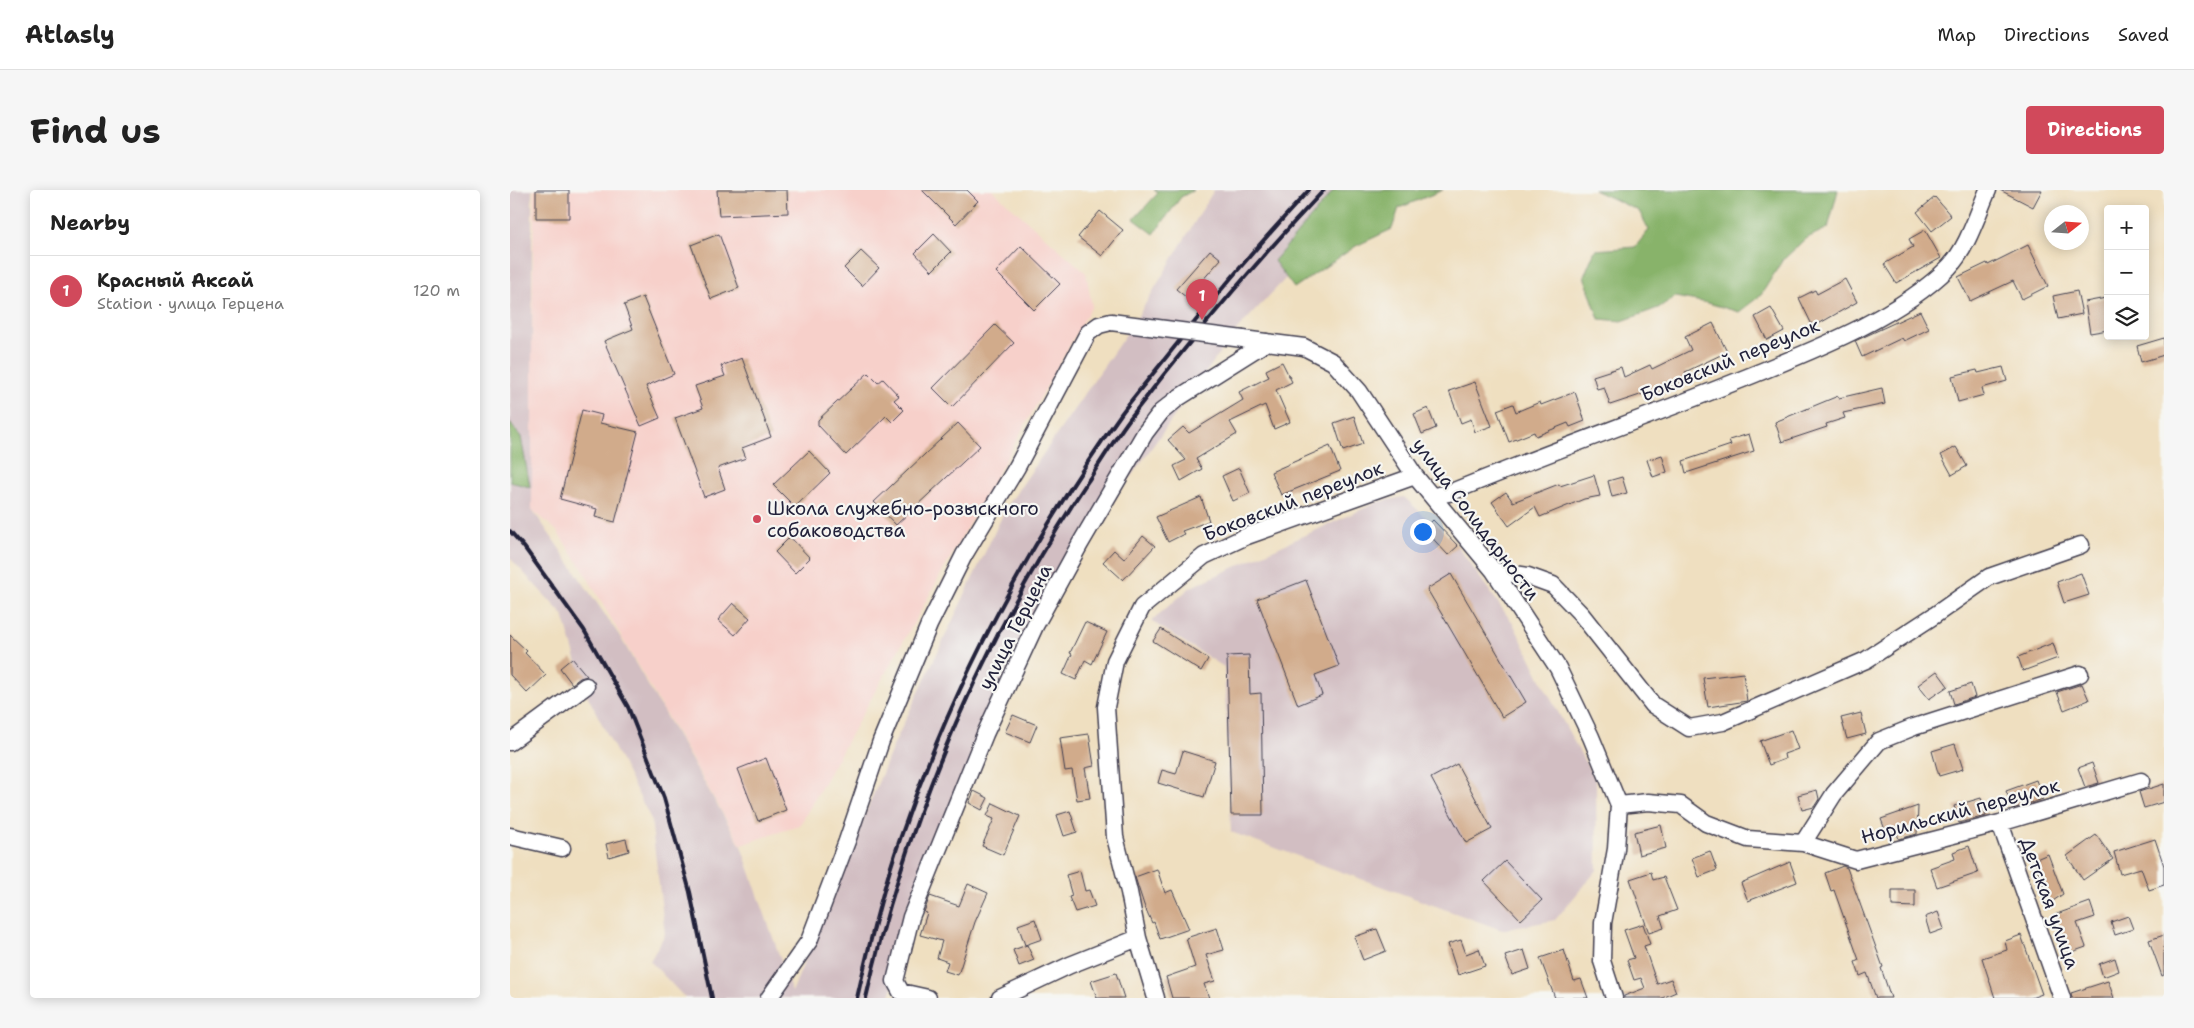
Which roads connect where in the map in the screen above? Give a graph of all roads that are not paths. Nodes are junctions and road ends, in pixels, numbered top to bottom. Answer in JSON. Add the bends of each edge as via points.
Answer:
{"nodes":[{"id":1,"x":1988,"y":190,"type":"edge"},
{"id":2,"x":1267,"y":342,"type":"junction"},
{"id":3,"x":1416,"y":476,"type":"junction"},
{"id":4,"x":1433,"y":496,"type":"junction"},
{"id":5,"x":2081,"y":545,"type":"dead end"},
{"id":6,"x":1494,"y":571,"type":"junction"},
{"id":7,"x":2080,"y":674,"type":"dead end"},
{"id":8,"x":586,"y":686,"type":"dead end"},
{"id":9,"x":510,"y":742,"type":"edge"},
{"id":10,"x":2141,"y":781,"type":"dead end"},
{"id":11,"x":1619,"y":805,"type":"junction"},
{"id":12,"x":2000,"y":823,"type":"junction"},
{"id":13,"x":510,"y":836,"type":"edge"},
{"id":14,"x":1802,"y":842,"type":"junction"},
{"id":15,"x":562,"y":848,"type":"dead end"},
{"id":16,"x":1138,"y":938,"type":"junction"},
{"id":17,"x":769,"y":998,"type":"edge"},
{"id":18,"x":928,"y":998,"type":"edge"},
{"id":19,"x":1000,"y":998,"type":"edge"},
{"id":20,"x":1156,"y":998,"type":"edge"},
{"id":21,"x":1614,"y":998,"type":"edge"},
{"id":22,"x":2062,"y":998,"type":"edge"}],
"edges":[{"from":1,"to":4,"type":"street","name":"Боковский переулок","via":[[1964,245],[1951,265],[1924,290],[1880,316],[1801,355],[1711,392],[1449,493]]},
{"from":2,"to":3,"type":"street","name":"улица Солидарности","via":[[1304,347],[1333,362],[1359,391]]},
{"from":2,"to":17,"type":"street","name":"улица Солидарности","bridge":true,"via":[[1110,322],[1099,325],[1088,334],[964,555],[934,616],[881,740],[809,941]]},
{"from":2,"to":18,"type":"street","name":"улица Герцена","via":[[1178,398],[1162,412],[1145,433],[1035,626],[986,734],[911,917],[895,981],[901,992]]},
{"from":3,"to":4,"type":"street","name":"улица Солидарности"},
{"from":3,"to":16,"type":"street","name":"Боковский переулок","via":[[1247,536],[1204,556],[1142,607],[1115,661],[1106,707],[1115,838]]},
{"from":4,"to":6,"type":"street","name":"улица Солидарности"},
{"from":5,"to":6,"type":"street","via":[[1988,577],[1866,660],[1723,722],[1689,728],[1653,705],[1581,614],[1553,585],[1528,576]]},
{"from":6,"to":11,"type":"street","name":"улица Солидарности","via":[[1558,668]]},
{"from":7,"to":14,"type":"street","via":[[1879,741],[1834,794]]},
{"from":8,"to":9,"type":"street"},
{"from":10,"to":12,"type":"street","name":"Норильский переулок"},
{"from":11,"to":14,"type":"street","name":"Норильский переулок","via":[[1648,802],[1681,805],[1706,823],[1748,839]]},
{"from":11,"to":21,"type":"street","name":"улица Солидарности","via":[[1616,849],[1603,923],[1602,961]]},
{"from":12,"to":14,"type":"street","name":"Норильский переулок","via":[[1856,860]]},
{"from":12,"to":22,"type":"street","name":"Детская улица"},
{"from":13,"to":15,"type":"street"},
{"from":16,"to":19,"type":"street"},
{"from":16,"to":20,"type":"street"}]}
